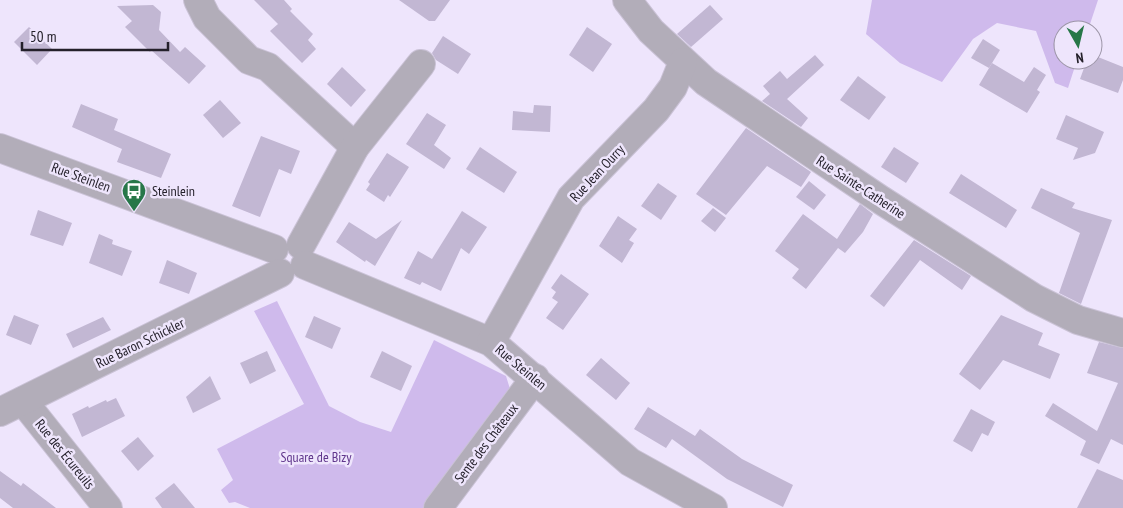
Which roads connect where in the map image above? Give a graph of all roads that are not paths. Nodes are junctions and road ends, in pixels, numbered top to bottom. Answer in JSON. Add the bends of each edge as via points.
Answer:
{"nodes":[{"id":1,"x":198,"y":0,"type":"edge"},
{"id":2,"x":626,"y":0,"type":"edge"},
{"id":3,"x":683,"y":62,"type":"junction"},
{"id":4,"x":421,"y":64,"type":"dead end"},
{"id":5,"x":355,"y":147,"type":"junction"},
{"id":6,"x":0,"y":148,"type":"edge"},
{"id":7,"x":290,"y":258,"type":"junction"},
{"id":8,"x":1123,"y":333,"type":"edge"},
{"id":9,"x":491,"y":342,"type":"junction"},
{"id":10,"x":535,"y":378,"type":"junction"},
{"id":11,"x":11,"y":406,"type":"edge"},
{"id":12,"x":108,"y":508,"type":"edge"},
{"id":13,"x":438,"y":508,"type":"edge"},
{"id":14,"x":713,"y":508,"type":"edge"}],
"edges":[{"from":1,"to":5,"type":"street","via":[[207,18],[249,60],[268,67]]},
{"from":2,"to":3,"type":"street","name":"Rue Sainte-Catherine","via":[[651,31]]},
{"from":3,"to":8,"type":"street","name":"Rue Sainte-Catherine","via":[[779,133],[1034,298],[1078,320]]},
{"from":3,"to":9,"type":"street","name":"Rue Jean Ourry","via":[[673,87],[656,110],[571,198]]},
{"from":4,"to":5,"type":"street"},
{"from":5,"to":7,"type":"street"},
{"from":6,"to":7,"type":"street","name":"Rue Steinlen"},
{"from":7,"to":9,"type":"street","name":"Rue Steinlen"},
{"from":7,"to":11,"type":"street","name":"Rue Baron Schickler"},
{"from":9,"to":10,"type":"street","name":"Rue Steinlen"},
{"from":10,"to":13,"type":"street","name":"Sente des Châteaux"},
{"from":10,"to":14,"type":"street","name":"Rue Steinlen","via":[[630,462]]},
{"from":11,"to":12,"type":"street","name":"Rue des Écureuils"}]}
